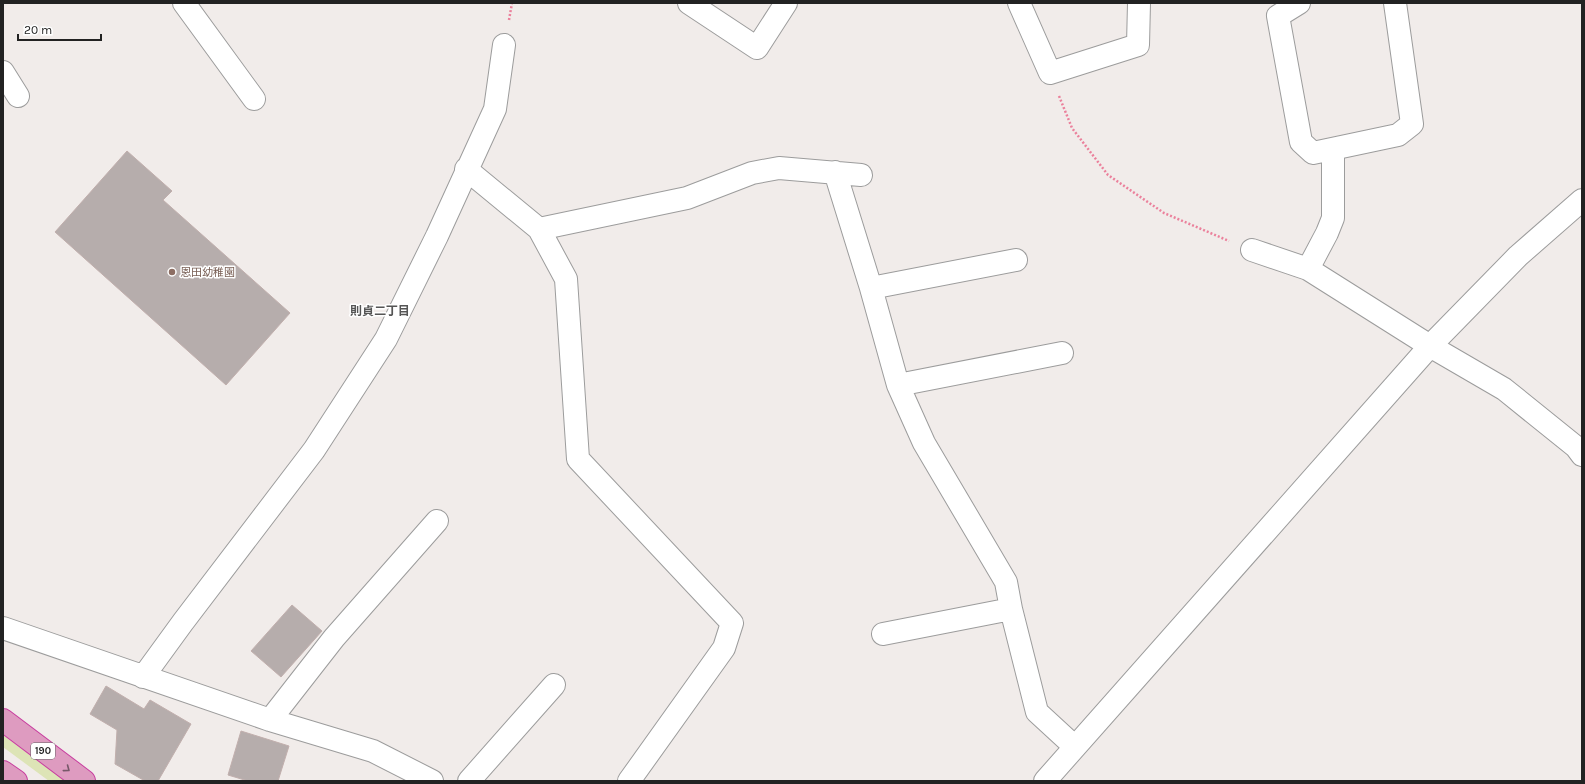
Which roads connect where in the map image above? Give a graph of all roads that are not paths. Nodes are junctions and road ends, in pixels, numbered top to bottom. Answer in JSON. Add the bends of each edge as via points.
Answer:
{"nodes":[{"id":1,"x":689,"y":3,"type":"edge"},
{"id":2,"x":786,"y":3,"type":"edge"},
{"id":3,"x":1020,"y":3,"type":"edge"},
{"id":4,"x":1139,"y":3,"type":"edge"},
{"id":5,"x":1299,"y":3,"type":"edge"},
{"id":6,"x":1395,"y":3,"type":"edge"},
{"id":7,"x":189,"y":5,"type":"edge"},
{"id":8,"x":504,"y":45,"type":"dead end"},
{"id":9,"x":3,"y":72,"type":"edge"},
{"id":10,"x":18,"y":96,"type":"dead end"},
{"id":11,"x":254,"y":98,"type":"dead end"},
{"id":12,"x":1333,"y":150,"type":"junction"},
{"id":13,"x":466,"y":169,"type":"junction"},
{"id":14,"x":835,"y":172,"type":"junction"},
{"id":15,"x":861,"y":175,"type":"dead end"},
{"id":16,"x":1582,"y":200,"type":"edge"},
{"id":17,"x":539,"y":229,"type":"junction"},
{"id":18,"x":1252,"y":250,"type":"road end"},
{"id":19,"x":1016,"y":260,"type":"dead end"},
{"id":20,"x":1308,"y":269,"type":"junction"},
{"id":21,"x":871,"y":288,"type":"junction"},
{"id":22,"x":1430,"y":346,"type":"junction"},
{"id":23,"x":1062,"y":353,"type":"dead end"},
{"id":24,"x":898,"y":385,"type":"junction"},
{"id":25,"x":1580,"y":448,"type":"edge"},
{"id":26,"x":437,"y":521,"type":"dead end"},
{"id":27,"x":1011,"y":609,"type":"junction"},
{"id":28,"x":3,"y":628,"type":"edge"},
{"id":29,"x":883,"y":634,"type":"dead end"},
{"id":30,"x":143,"y":677,"type":"junction"},
{"id":31,"x":554,"y":685,"type":"dead end"},
{"id":32,"x":3,"y":720,"type":"edge"},
{"id":33,"x":270,"y":720,"type":"junction"},
{"id":34,"x":1075,"y":747,"type":"junction"},
{"id":35,"x":3,"y":772,"type":"edge"},
{"id":36,"x":16,"y":781,"type":"edge"},
{"id":37,"x":84,"y":781,"type":"edge"},
{"id":38,"x":432,"y":781,"type":"edge"},
{"id":39,"x":469,"y":781,"type":"edge"},
{"id":40,"x":629,"y":781,"type":"edge"},
{"id":41,"x":1045,"y":781,"type":"edge"}],
"edges":[{"from":1,"to":2,"type":"street","via":[[757,48]]},
{"from":3,"to":4,"type":"street","via":[[1050,73],[1138,45]]},
{"from":5,"to":12,"type":"street","via":[[1278,16],[1301,142],[1313,153]]},
{"from":6,"to":12,"type":"street","via":[[1412,124],[1398,135]]},
{"from":7,"to":11,"type":"street"},
{"from":8,"to":13,"type":"street","via":[[495,109]]},
{"from":9,"to":10,"type":"street"},
{"from":12,"to":20,"type":"street","via":[[1333,218]]},
{"from":13,"to":17,"type":"street"},
{"from":13,"to":30,"type":"street","via":[[437,236],[386,339],[314,450]]},
{"from":14,"to":15,"type":"street"},
{"from":14,"to":17,"type":"street","via":[[779,168],[752,172],[687,198]]},
{"from":14,"to":21,"type":"street"},
{"from":16,"to":22,"type":"street","via":[[1518,256]]},
{"from":17,"to":40,"type":"street","via":[[566,279],[578,459],[732,623],[724,648]]},
{"from":18,"to":20,"type":"street"},
{"from":19,"to":21,"type":"street"},
{"from":20,"to":22,"type":"street"},
{"from":21,"to":24,"type":"street"},
{"from":22,"to":25,"type":"street","via":[[1504,389]]},
{"from":22,"to":34,"type":"street"},
{"from":23,"to":24,"type":"street"},
{"from":24,"to":27,"type":"street","via":[[924,443],[1006,582]]},
{"from":26,"to":33,"type":"street","via":[[334,638]]},
{"from":27,"to":29,"type":"street"},
{"from":27,"to":34,"type":"street","via":[[1037,712]]},
{"from":28,"to":30,"type":"street"},
{"from":30,"to":33,"type":"street"},
{"from":31,"to":39,"type":"street"},
{"from":32,"to":37,"type":"highway","number":"190","one_way":true},
{"from":33,"to":38,"type":"street","via":[[373,751]]},
{"from":34,"to":41,"type":"street"},
{"from":35,"to":36,"type":"highway"}]}
